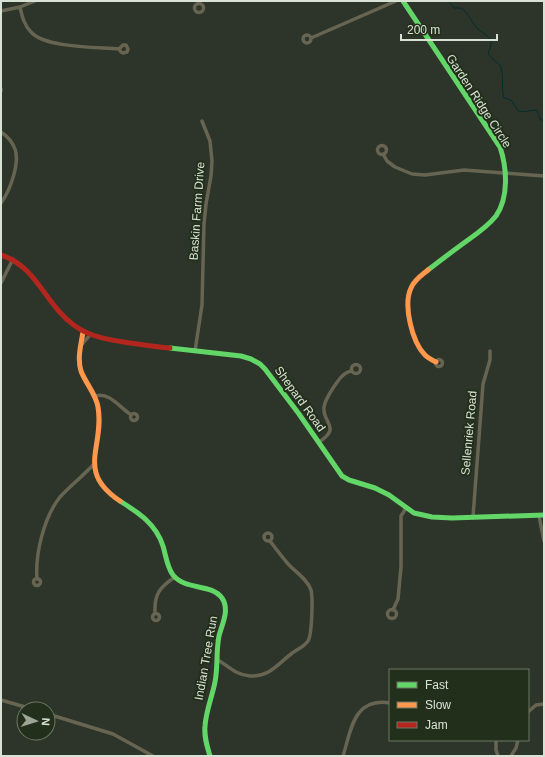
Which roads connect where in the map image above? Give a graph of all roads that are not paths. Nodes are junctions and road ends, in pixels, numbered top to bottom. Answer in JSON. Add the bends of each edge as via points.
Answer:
{"nodes":[{"id":1,"x":35,"y":1,"type":"edge"},
{"id":2,"x":396,"y":1,"type":"edge"},
{"id":3,"x":403,"y":1,"type":"edge"},
{"id":4,"x":20,"y":7,"type":"junction"},
{"id":5,"x":1,"y":11,"type":"edge"},
{"id":6,"x":311,"y":38,"type":"dead end"},
{"id":7,"x":119,"y":49,"type":"dead end"},
{"id":8,"x":202,"y":121,"type":"dead end"},
{"id":9,"x":1,"y":132,"type":"edge"},
{"id":10,"x":383,"y":154,"type":"dead end"},
{"id":11,"x":505,"y":172,"type":"junction"},
{"id":12,"x":544,"y":176,"type":"edge"},
{"id":13,"x":1,"y":203,"type":"edge"},
{"id":14,"x":1,"y":255,"type":"edge"},
{"id":15,"x":13,"y":258,"type":"junction"},
{"id":16,"x":1,"y":283,"type":"edge"},
{"id":17,"x":84,"y":332,"type":"junction"},
{"id":18,"x":90,"y":335,"type":"junction"},
{"id":19,"x":82,"y":344,"type":"junction"},
{"id":20,"x":195,"y":351,"type":"junction"},
{"id":21,"x":490,"y":351,"type":"dead end"},
{"id":22,"x":436,"y":362,"type":"dead end"},
{"id":23,"x":352,"y":371,"type":"dead end"},
{"id":24,"x":95,"y":396,"type":"junction"},
{"id":25,"x":130,"y":414,"type":"dead end"},
{"id":26,"x":319,"y":442,"type":"junction"},
{"id":27,"x":93,"y":465,"type":"junction"},
{"id":28,"x":406,"y":508,"type":"junction"},
{"id":29,"x":541,"y":515,"type":"edge"},
{"id":30,"x":473,"y":517,"type":"junction"},
{"id":31,"x":270,"y":541,"type":"dead end"},
{"id":32,"x":544,"y":541,"type":"edge"},
{"id":33,"x":175,"y":577,"type":"junction"},
{"id":34,"x":37,"y":579,"type":"dead end"},
{"id":35,"x":393,"y":610,"type":"dead end"},
{"id":36,"x":155,"y":613,"type":"dead end"},
{"id":37,"x":218,"y":660,"type":"junction"},
{"id":38,"x":1,"y":700,"type":"edge"},
{"id":39,"x":16,"y":704,"type":"edge"},
{"id":40,"x":389,"y":704,"type":"edge"},
{"id":41,"x":544,"y":704,"type":"edge"},
{"id":42,"x":529,"y":711,"type":"edge"},
{"id":43,"x":56,"y":716,"type":"edge"},
{"id":44,"x":496,"y":741,"type":"edge"},
{"id":45,"x":518,"y":741,"type":"edge"},
{"id":46,"x":153,"y":756,"type":"edge"},
{"id":47,"x":210,"y":756,"type":"edge"},
{"id":48,"x":343,"y":756,"type":"edge"},
{"id":49,"x":498,"y":756,"type":"edge"},
{"id":50,"x":511,"y":756,"type":"edge"}],
"edges":[{"from":1,"to":4,"type":"street"},
{"from":2,"to":6,"type":"street"},
{"from":3,"to":11,"type":"street","name":"Garden Ridge Circle","via":[[500,148]]},
{"from":4,"to":5,"type":"street"},
{"from":4,"to":7,"type":"street","via":[[26,26],[44,41]]},
{"from":8,"to":20,"type":"street","name":"Baskin Farm Drive","via":[[210,141],[212,161],[204,224],[202,305]]},
{"from":9,"to":13,"type":"street","via":[[15,148],[16,165],[10,187]]},
{"from":10,"to":11,"type":"street","via":[[395,167],[417,175],[464,170]]},
{"from":11,"to":12,"type":"street"},
{"from":11,"to":22,"type":"street","name":"Garden Ridge Circle","via":[[502,203],[493,220],[414,282],[410,290],[410,324],[425,354]]},
{"from":14,"to":15,"type":"street","name":"Shepard Road"},
{"from":15,"to":16,"type":"street"},
{"from":15,"to":17,"type":"street","name":"Shepard Road","via":[[32,275],[49,302]]},
{"from":17,"to":18,"type":"street","name":"Shepard Road"},
{"from":17,"to":19,"type":"street"},
{"from":18,"to":19,"type":"street"},
{"from":18,"to":20,"type":"street","name":"Shepard Road","via":[[119,342]]},
{"from":19,"to":24,"type":"street","via":[[79,354],[81,370]]},
{"from":20,"to":26,"type":"street","name":"Shepard Road","via":[[241,356],[259,363],[270,374]]},
{"from":21,"to":30,"type":"street","name":"Sellenriek Road","via":[[483,384]]},
{"from":23,"to":26,"type":"street","via":[[346,373],[333,388],[325,404],[324,410],[330,431]]},
{"from":24,"to":25,"type":"street","via":[[107,396]]},
{"from":24,"to":27,"type":"street","via":[[99,419]]},
{"from":26,"to":28,"type":"street","name":"Shepard Road","via":[[342,476],[383,491]]},
{"from":27,"to":33,"type":"street","via":[[107,491],[139,513],[153,528],[162,543],[168,566]]},
{"from":27,"to":34,"type":"street","via":[[60,498],[50,514],[40,546]]},
{"from":28,"to":30,"type":"street","name":"Shepard Road","via":[[414,513],[432,517]]},
{"from":28,"to":35,"type":"street","via":[[401,516],[401,567],[398,599]]},
{"from":29,"to":30,"type":"street","name":"Shepard Road"},
{"from":29,"to":32,"type":"street"},
{"from":31,"to":37,"type":"street","via":[[311,591],[308,641],[273,670],[262,675],[240,674]]},
{"from":33,"to":36,"type":"street","via":[[159,592],[155,602]]},
{"from":33,"to":37,"type":"street","name":"Indian Tree Run","via":[[187,585],[211,590],[223,601],[225,614]]},
{"from":37,"to":47,"type":"street","name":"Indian Tree Run","via":[[204,726]]},
{"from":38,"to":39,"type":"street"},
{"from":40,"to":48,"type":"street","via":[[369,705],[356,716]]},
{"from":41,"to":42,"type":"street","via":[[536,705]]},
{"from":43,"to":46,"type":"street","via":[[113,734]]},
{"from":44,"to":49,"type":"street"},
{"from":45,"to":50,"type":"street"}]}
